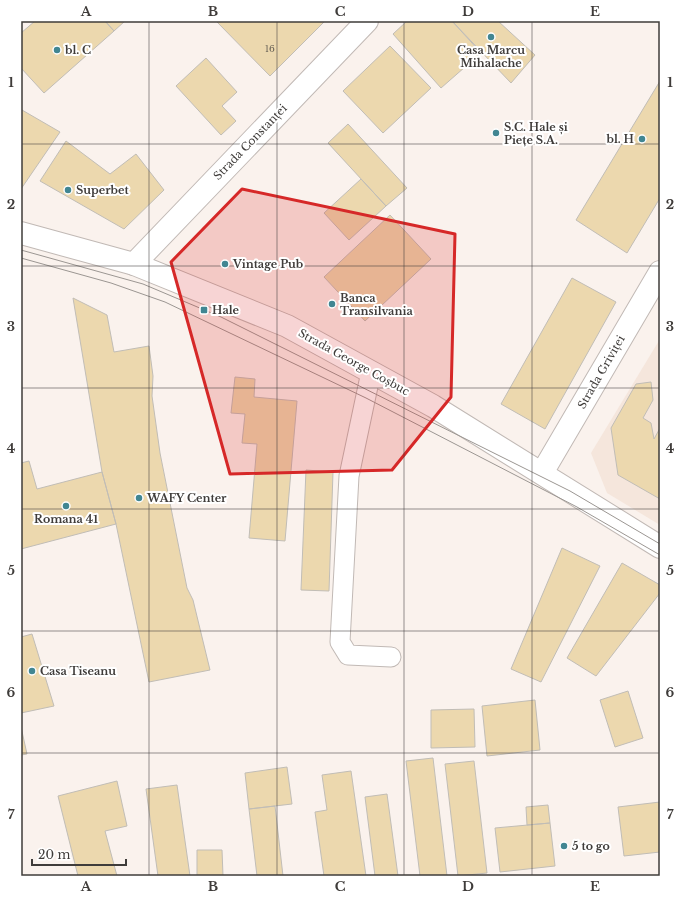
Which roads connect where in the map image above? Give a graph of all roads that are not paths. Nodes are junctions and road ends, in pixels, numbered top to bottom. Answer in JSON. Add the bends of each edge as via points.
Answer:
{"nodes":[{"id":1,"x":367,"y":21,"type":"edge"},
{"id":2,"x":21,"y":233,"type":"edge"},
{"id":3,"x":134,"y":264,"type":"junction"},
{"id":4,"x":660,"y":272,"type":"edge"},
{"id":5,"x":371,"y":372,"type":"junction"},
{"id":6,"x":542,"y":473,"type":"junction"},
{"id":7,"x":660,"y":547,"type":"edge"},
{"id":8,"x":391,"y":657,"type":"dead end"}],
"edges":[{"from":1,"to":3,"type":"main road","name":"Strada Constanței"},
{"from":2,"to":3,"type":"main road","name":"Strada George Coșbuc"},
{"from":3,"to":5,"type":"main road","name":"Strada George Coșbuc","via":[[287,326]]},
{"from":4,"to":6,"type":"main road","name":"Strada Griviței"},
{"from":5,"to":6,"type":"main road","name":"Strada George Coșbuc","via":[[433,406]]},
{"from":5,"to":8,"type":"lane","via":[[349,476],[340,642],[348,656]]},
{"from":6,"to":7,"type":"main road","name":"Strada George Coșbuc"}]}
